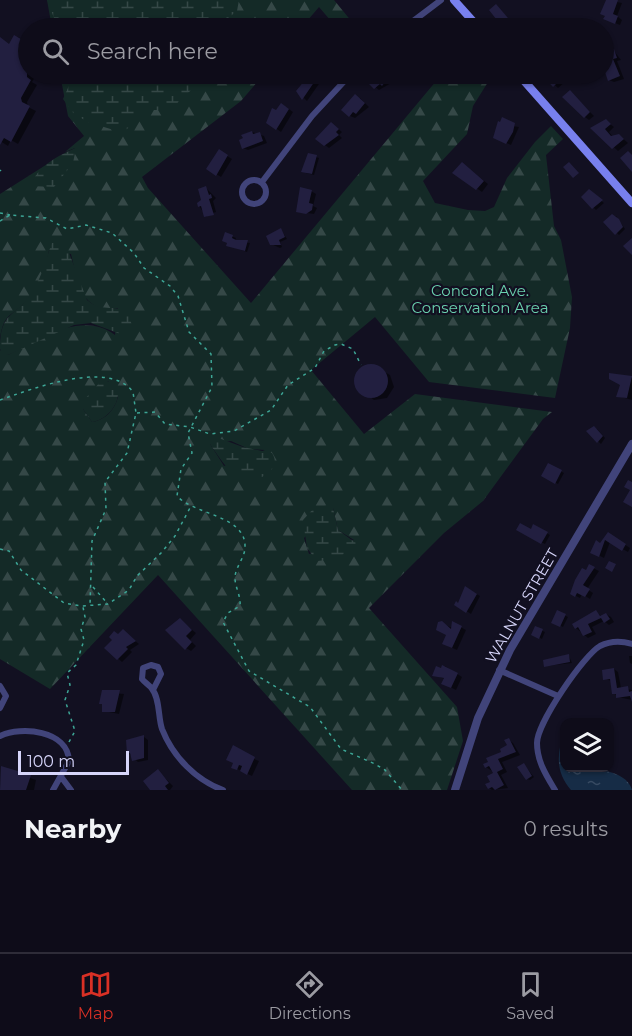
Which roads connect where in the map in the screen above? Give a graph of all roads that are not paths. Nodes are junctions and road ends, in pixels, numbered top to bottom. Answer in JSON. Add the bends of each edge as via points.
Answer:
{"nodes":[{"id":1,"x":441,"y":0,"type":"edge"},
{"id":2,"x":454,"y":0,"type":"edge"},
{"id":3,"x":417,"y":18,"type":"edge"},
{"id":4,"x":469,"y":18,"type":"edge"},
{"id":5,"x":342,"y":84,"type":"edge"},
{"id":6,"x":527,"y":84,"type":"edge"},
{"id":7,"x":262,"y":182,"type":"dead end"},
{"id":8,"x":632,"y":203,"type":"edge"},
{"id":9,"x":632,"y":444,"type":"edge"},
{"id":10,"x":632,"y":644,"type":"edge"},
{"id":11,"x":499,"y":670,"type":"junction"},
{"id":12,"x":0,"y":686,"type":"edge"},
{"id":13,"x":153,"y":690,"type":"dead end"},
{"id":14,"x":558,"y":696,"type":"junction"},
{"id":15,"x":0,"y":708,"type":"edge"},
{"id":16,"x":0,"y":736,"type":"edge"},
{"id":17,"x":62,"y":778,"type":"junction"},
{"id":18,"x":53,"y":790,"type":"edge"},
{"id":19,"x":72,"y":790,"type":"edge"},
{"id":20,"x":223,"y":790,"type":"edge"},
{"id":21,"x":454,"y":790,"type":"edge"},
{"id":22,"x":555,"y":790,"type":"edge"}],
"edges":[{"from":1,"to":3,"type":"street"},
{"from":2,"to":4,"type":"main road"},
{"from":5,"to":7,"type":"street"},
{"from":6,"to":8,"type":"main road"},
{"from":9,"to":11,"type":"street","name":"WALNUT STREET"},
{"from":10,"to":14,"type":"street","via":[[615,642],[600,646]]},
{"from":11,"to":14,"type":"street"},
{"from":11,"to":21,"type":"street","name":"WALNUT STREET"},
{"from":12,"to":15,"type":"street","via":[[6,696]]},
{"from":13,"to":20,"type":"street","via":[[162,729],[173,749],[185,766]]},
{"from":14,"to":22,"type":"street","via":[[541,725],[537,742],[541,767]]},
{"from":16,"to":17,"type":"street","via":[[28,729],[47,735],[64,748],[69,761]]},
{"from":17,"to":18,"type":"street"},
{"from":17,"to":19,"type":"street"}]}
